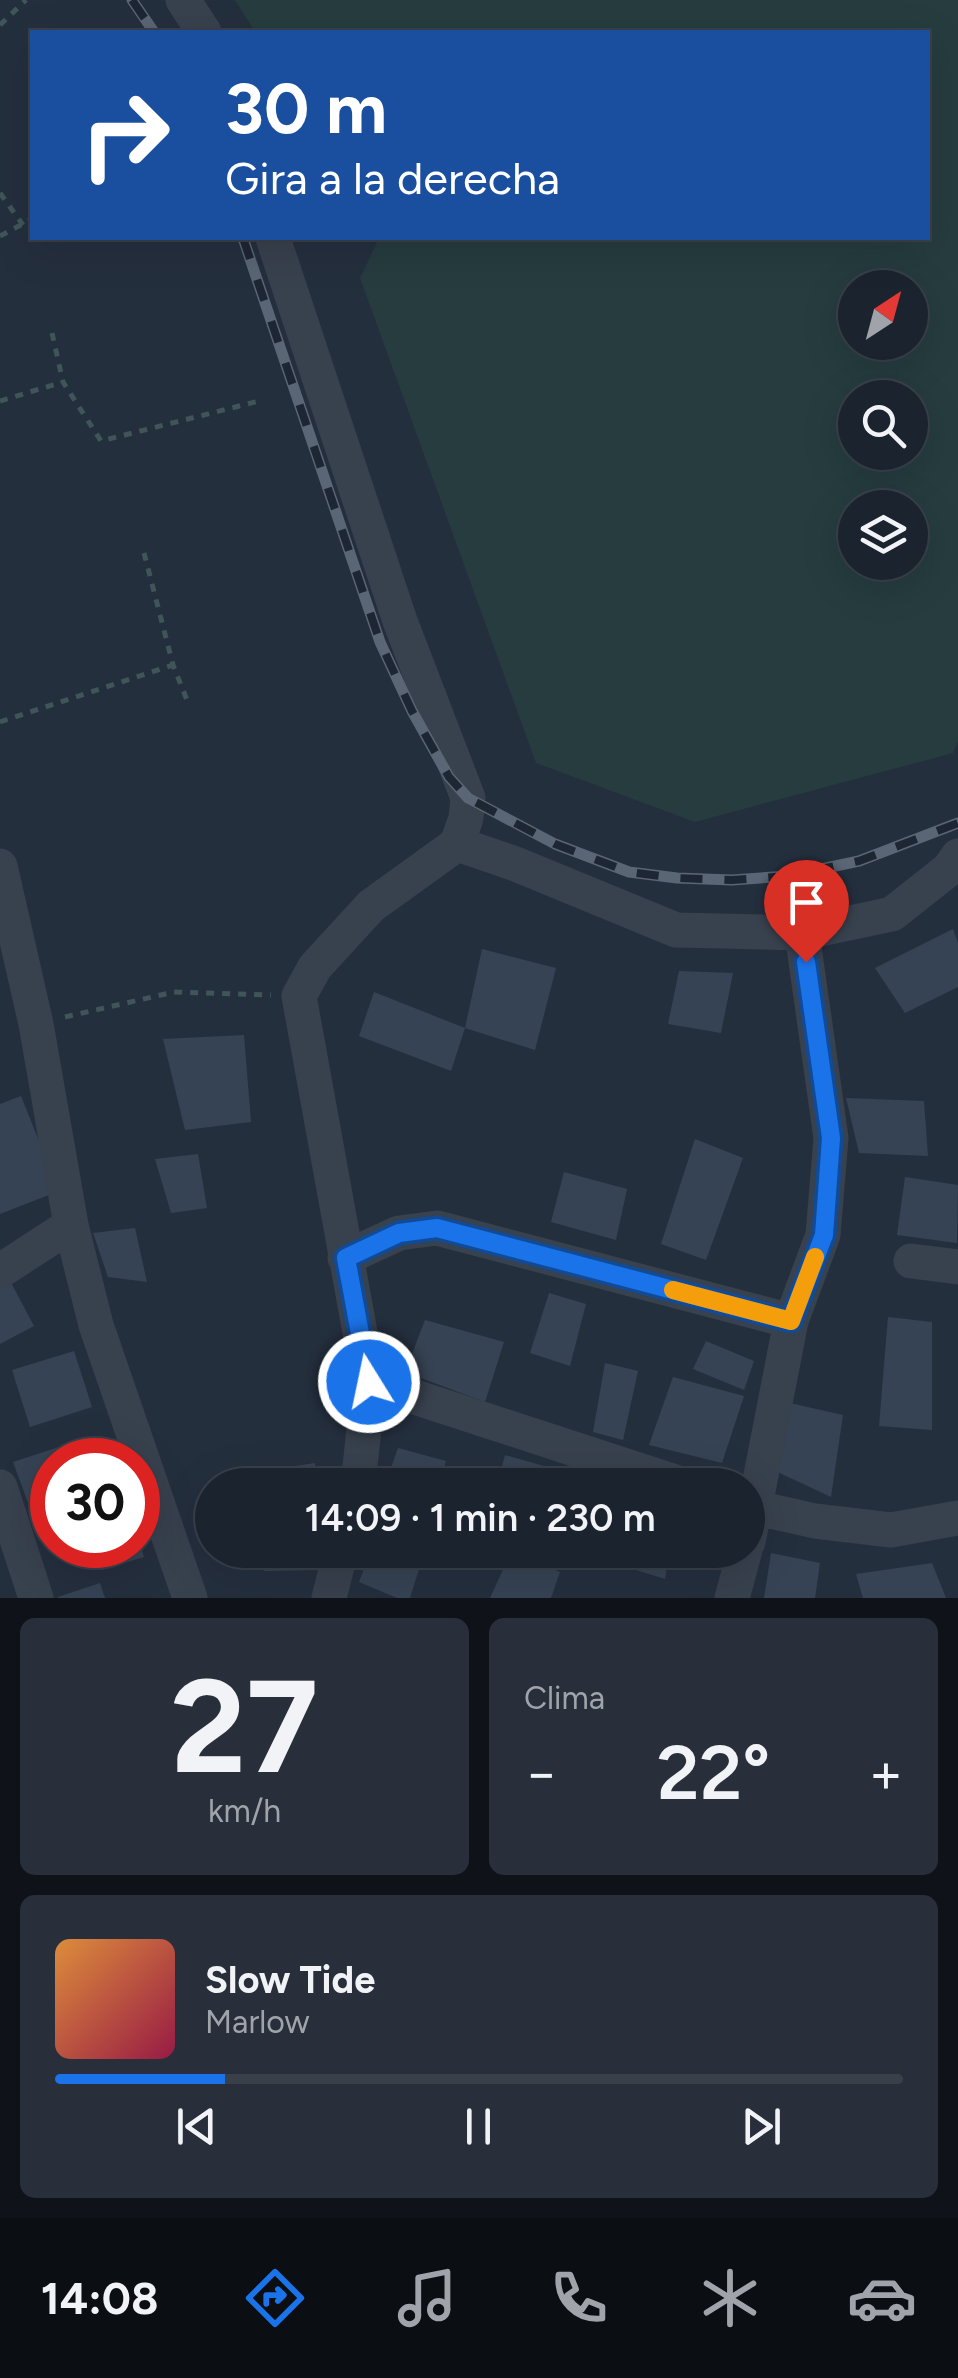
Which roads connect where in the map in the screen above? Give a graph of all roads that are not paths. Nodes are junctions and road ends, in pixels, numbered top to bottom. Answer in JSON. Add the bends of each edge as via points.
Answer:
{"nodes":[{"id":1,"x":183,"y":0,"type":"edge"},
{"id":2,"x":203,"y":30,"type":"edge"},
{"id":3,"x":274,"y":240,"type":"edge"},
{"id":4,"x":457,"y":844,"type":"junction"},
{"id":5,"x":958,"y":856,"type":"edge"},
{"id":6,"x":0,"y":869,"type":"edge"},
{"id":7,"x":802,"y":933,"type":"junction"},
{"id":8,"x":71,"y":1225,"type":"junction"},
{"id":9,"x":346,"y":1258,"type":"junction"},
{"id":10,"x":911,"y":1261,"type":"dead end"},
{"id":11,"x":958,"y":1267,"type":"edge"},
{"id":12,"x":0,"y":1272,"type":"edge"},
{"id":13,"x":791,"y":1321,"type":"junction"},
{"id":14,"x":369,"y":1382,"type":"junction"},
{"id":15,"x":360,"y":1468,"type":"edge"},
{"id":16,"x":632,"y":1468,"type":"edge"},
{"id":17,"x":761,"y":1468,"type":"edge"},
{"id":18,"x":0,"y":1487,"type":"edge"},
{"id":19,"x":958,"y":1518,"type":"edge"},
{"id":20,"x":765,"y":1519,"type":"edge"},
{"id":21,"x":337,"y":1568,"type":"edge"},
{"id":22,"x":740,"y":1568,"type":"edge"},
{"id":23,"x":36,"y":1598,"type":"edge"},
{"id":24,"x":190,"y":1598,"type":"edge"},
{"id":25,"x":329,"y":1598,"type":"edge"},
{"id":26,"x":732,"y":1598,"type":"edge"}],
"edges":[{"from":1,"to":2,"type":"street"},
{"from":3,"to":4,"type":"street","via":[[400,620],[468,798]]},
{"from":4,"to":7,"type":"street","via":[[676,930]]},
{"from":4,"to":9,"type":"street","via":[[371,906],[315,967],[299,996]]},
{"from":5,"to":7,"type":"street","via":[[892,914]]},
{"from":6,"to":8,"type":"street"},
{"from":7,"to":13,"type":"street","via":[[831,1138],[824,1235]]},
{"from":8,"to":12,"type":"street"},
{"from":8,"to":24,"type":"street","via":[[96,1325]]},
{"from":9,"to":13,"type":"street","via":[[399,1233],[437,1228]]},
{"from":9,"to":14,"type":"street"},
{"from":10,"to":11,"type":"street"},
{"from":13,"to":17,"type":"street"},
{"from":14,"to":15,"type":"street"},
{"from":14,"to":16,"type":"street"},
{"from":18,"to":23,"type":"street"},
{"from":19,"to":20,"type":"street","via":[[891,1530]]},
{"from":21,"to":25,"type":"street"},
{"from":22,"to":26,"type":"street"}]}
